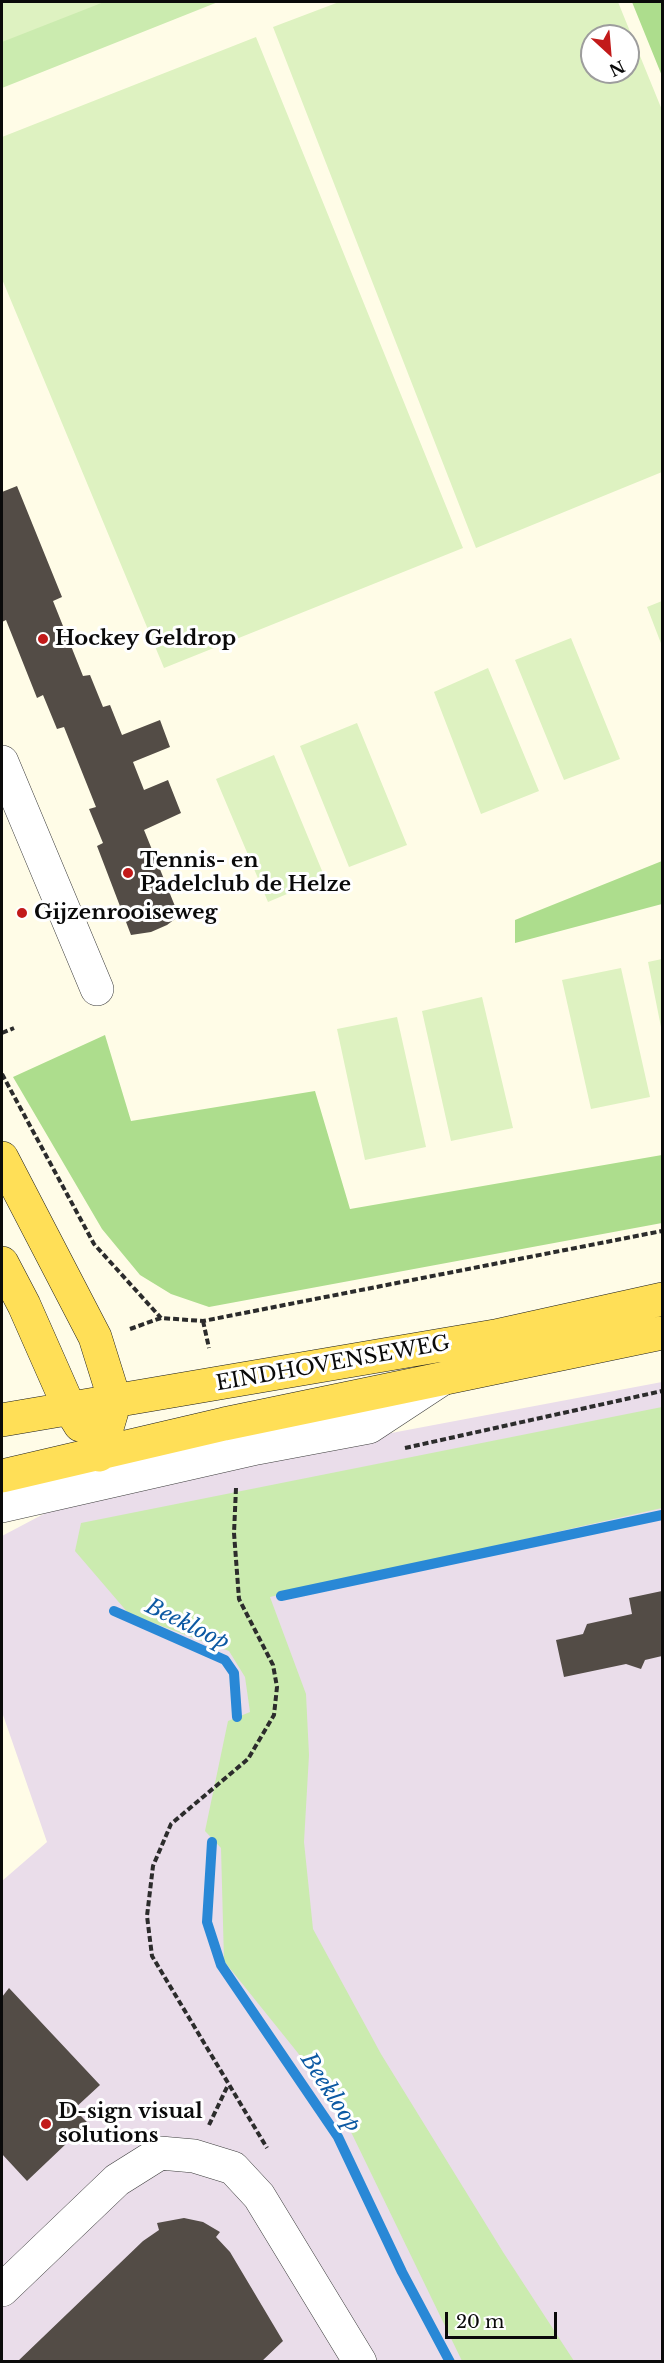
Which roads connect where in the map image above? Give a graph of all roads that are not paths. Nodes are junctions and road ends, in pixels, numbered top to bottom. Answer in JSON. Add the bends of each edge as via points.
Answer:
{"nodes":[{"id":1,"x":2,"y":762,"type":"edge"},
{"id":2,"x":97,"y":989,"type":"dead end"},
{"id":3,"x":2,"y":1158,"type":"edge"},
{"id":4,"x":2,"y":1263,"type":"edge"},
{"id":5,"x":663,"y":1299,"type":"edge"},
{"id":6,"x":663,"y":1333,"type":"edge"},
{"id":7,"x":445,"y":1377,"type":"junction"},
{"id":8,"x":114,"y":1401,"type":"junction"},
{"id":9,"x":69,"y":1407,"type":"junction"},
{"id":10,"x":2,"y":1420,"type":"edge"},
{"id":11,"x":99,"y":1455,"type":"junction"},
{"id":12,"x":2,"y":1476,"type":"edge"},
{"id":13,"x":2,"y":1506,"type":"edge"},
{"id":14,"x":2,"y":2290,"type":"edge"},
{"id":15,"x":360,"y":2361,"type":"edge"}],
"edges":[{"from":1,"to":2,"type":"street"},
{"from":3,"to":8,"type":"main road","via":[[95,1337]]},
{"from":4,"to":9,"type":"main road"},
{"from":5,"to":8,"type":"main road","name":"EINDHOVENSEWEG","via":[[495,1336]]},
{"from":6,"to":7,"type":"main road","name":"EINDHOVENSEWEG"},
{"from":7,"to":11,"type":"main road","name":"EINDHOVENSEWEG"},
{"from":7,"to":13,"type":"street","name":"EINDHOVENSEWEG","via":[[369,1427],[256,1448]]},
{"from":8,"to":9,"type":"main road","name":"EINDHOVENSEWEG"},
{"from":8,"to":11,"type":"main road"},
{"from":9,"to":10,"type":"main road","name":"EINDHOVENSEWEG"},
{"from":9,"to":11,"type":"main road"},
{"from":11,"to":12,"type":"main road","name":"EINDHOVENSEWEG"},
{"from":14,"to":15,"type":"street","via":[[117,2180],[160,2153],[194,2156],[233,2168],[259,2196]]}]}
